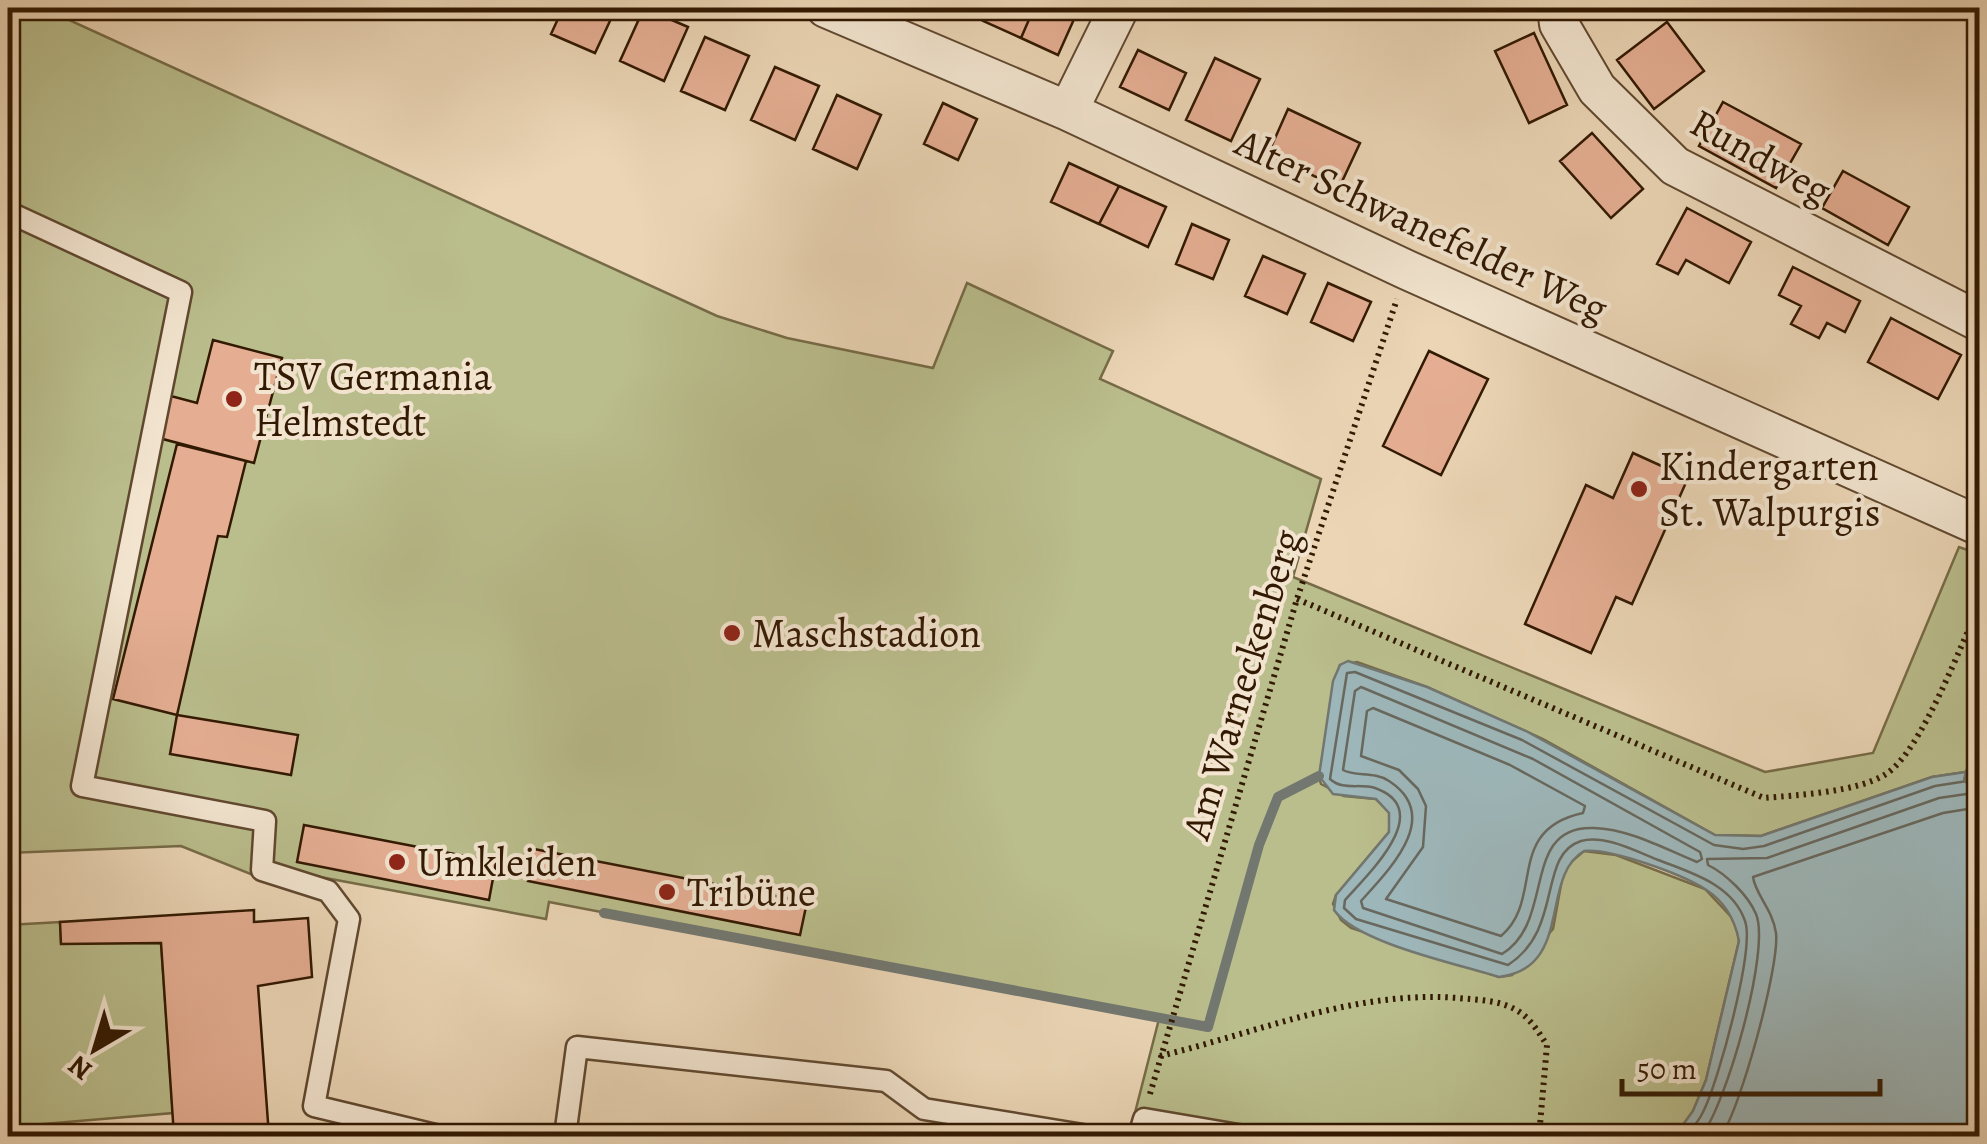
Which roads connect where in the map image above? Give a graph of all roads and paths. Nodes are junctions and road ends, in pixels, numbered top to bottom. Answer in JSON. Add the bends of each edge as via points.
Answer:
{"nodes":[{"id":1,"x":826,"y":8,"type":"edge"},
{"id":2,"x":1119,"y":8,"type":"edge"},
{"id":3,"x":1558,"y":8,"type":"edge"},
{"id":4,"x":1068,"y":111,"type":"junction"},
{"id":5,"x":8,"y":212,"type":"edge"},
{"id":6,"x":1407,"y":270,"type":"junction"},
{"id":7,"x":1980,"y":322,"type":"edge"},
{"id":8,"x":1980,"y":526,"type":"edge"},
{"id":9,"x":1297,"y":599,"type":"junction"},
{"id":10,"x":1980,"y":604,"type":"edge"},
{"id":11,"x":1160,"y":1056,"type":"junction"},
{"id":12,"x":1142,"y":1128,"type":"edge"},
{"id":13,"x":439,"y":1136,"type":"edge"},
{"id":14,"x":565,"y":1136,"type":"edge"},
{"id":15,"x":1089,"y":1136,"type":"edge"},
{"id":16,"x":1244,"y":1136,"type":"edge"},
{"id":17,"x":1539,"y":1136,"type":"edge"}],
"edges":[{"from":1,"to":4,"type":"street","name":"Alter Schwanefelder Weg"},
{"from":2,"to":4,"type":"street"},
{"from":3,"to":7,"type":"street","name":"Rundweg","via":[[1559,24],[1597,89],[1675,166]]},
{"from":4,"to":6,"type":"street","name":"Alter Schwanefelder Weg"},
{"from":5,"to":13,"type":"lane","via":[[181,292],[82,786],[265,822],[262,870],[328,891],[349,919],[314,1106]]},
{"from":6,"to":8,"type":"street","name":"Alter Schwanefelder Weg"},
{"from":6,"to":9,"type":"path","name":"Am Warneckenberg"},
{"from":9,"to":10,"type":"path","via":[[1764,798],[1809,795],[1886,774],[1913,746]]},
{"from":9,"to":11,"type":"path","name":"Am Warneckenberg"},
{"from":11,"to":12,"type":"path","name":"Am Warneckenberg"},
{"from":11,"to":17,"type":"path","via":[[1341,1004],[1410,994],[1493,1001],[1518,1011],[1548,1045]]},
{"from":12,"to":16,"type":"lane"},
{"from":14,"to":15,"type":"lane","via":[[577,1048],[886,1082],[924,1109]]}]}
